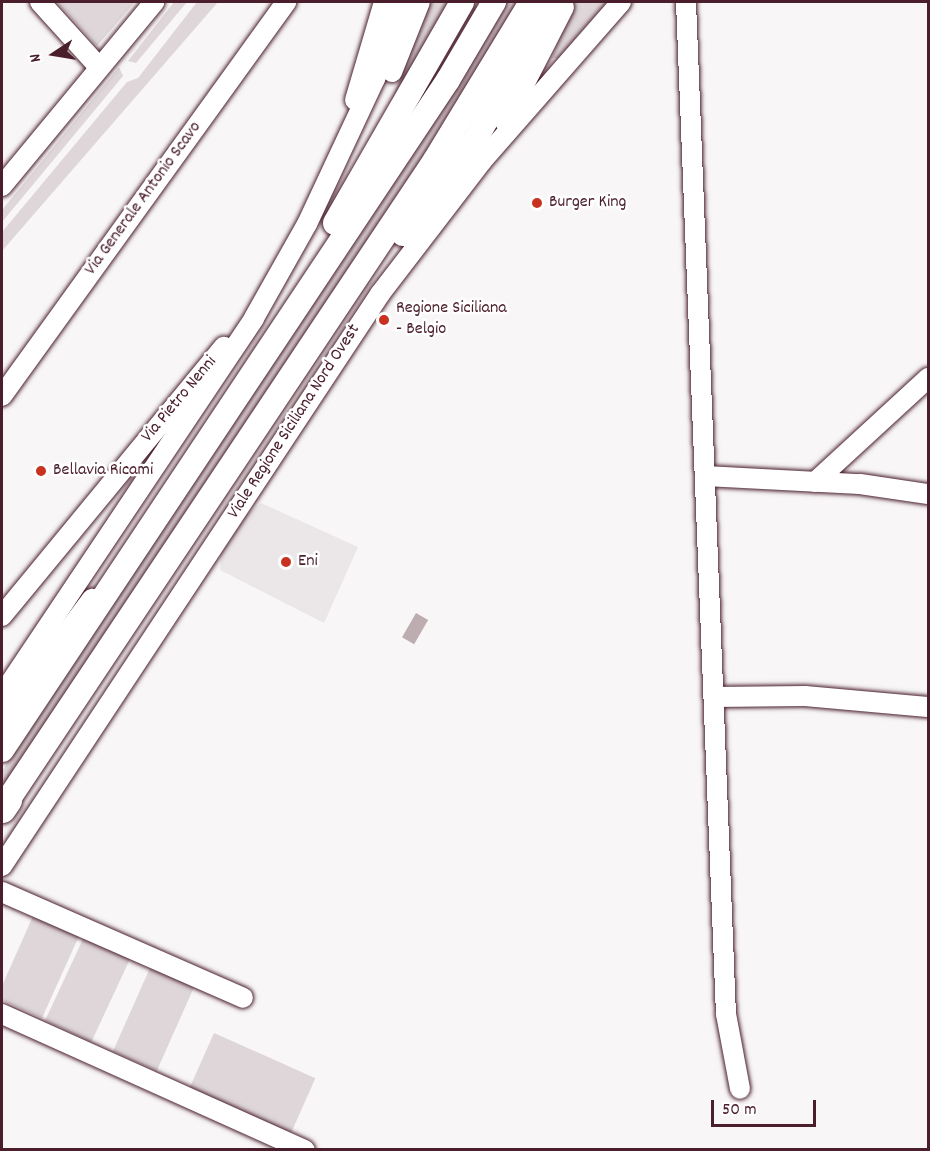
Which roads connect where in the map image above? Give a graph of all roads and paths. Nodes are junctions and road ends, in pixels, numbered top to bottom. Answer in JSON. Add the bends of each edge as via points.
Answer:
{"nodes":[{"id":1,"x":40,"y":2,"type":"edge"},
{"id":2,"x":154,"y":2,"type":"edge"},
{"id":3,"x":286,"y":2,"type":"edge"},
{"id":4,"x":384,"y":2,"type":"edge"},
{"id":5,"x":403,"y":2,"type":"edge"},
{"id":6,"x":420,"y":2,"type":"edge"},
{"id":7,"x":462,"y":2,"type":"edge"},
{"id":8,"x":494,"y":2,"type":"edge"},
{"id":9,"x":531,"y":2,"type":"edge"},
{"id":10,"x":556,"y":2,"type":"edge"},
{"id":11,"x":567,"y":2,"type":"edge"},
{"id":12,"x":621,"y":2,"type":"edge"},
{"id":13,"x":686,"y":2,"type":"edge"},
{"id":14,"x":99,"y":67,"type":"junction"},
{"id":15,"x":337,"y":159,"type":"junction"},
{"id":16,"x":482,"y":161,"type":"junction"},
{"id":17,"x":2,"y":186,"type":"edge"},
{"id":18,"x":308,"y":224,"type":"junction"},
{"id":19,"x":275,"y":281,"type":"junction"},
{"id":20,"x":928,"y":378,"type":"edge"},
{"id":21,"x":2,"y":396,"type":"edge"},
{"id":22,"x":213,"y":435,"type":"junction"},
{"id":23,"x":241,"y":452,"type":"junction"},
{"id":24,"x":705,"y":477,"type":"junction"},
{"id":25,"x":815,"y":482,"type":"junction"},
{"id":26,"x":928,"y":494,"type":"edge"},
{"id":27,"x":153,"y":525,"type":"junction"},
{"id":28,"x":61,"y":547,"type":"junction"},
{"id":29,"x":93,"y":560,"type":"junction"},
{"id":30,"x":2,"y":616,"type":"edge"},
{"id":31,"x":2,"y":695,"type":"edge"},
{"id":32,"x":714,"y":697,"type":"junction"},
{"id":33,"x":928,"y":707,"type":"edge"},
{"id":34,"x":2,"y":720,"type":"edge"},
{"id":35,"x":2,"y":750,"type":"edge"},
{"id":36,"x":5,"y":805,"type":"edge"},
{"id":37,"x":2,"y":866,"type":"edge"},
{"id":38,"x":2,"y":892,"type":"edge"},
{"id":39,"x":243,"y":998,"type":"dead end"},
{"id":40,"x":2,"y":1014,"type":"edge"},
{"id":41,"x":740,"y":1089,"type":"dead end"},
{"id":42,"x":305,"y":1149,"type":"edge"}],
"edges":[{"from":1,"to":14,"type":"street"},
{"from":2,"to":14,"type":"street"},
{"from":3,"to":21,"type":"street","name":"Via Generale Antonio Scavo"},
{"from":4,"to":15,"type":"street"},
{"from":5,"to":15,"type":"street","via":[[375,80]]},
{"from":6,"to":18,"type":"street","via":[[380,97]]},
{"from":7,"to":22,"type":"main road"},
{"from":8,"to":22,"type":"main road"},
{"from":9,"to":23,"type":"main road","name":"Viale Regione Siciliana Nord Ovest","via":[[435,160]]},
{"from":10,"to":23,"type":"main road","via":[[473,143]]},
{"from":11,"to":16,"type":"street"},
{"from":12,"to":16,"type":"street","name":"Viale Regione Siciliana Nord Ovest"},
{"from":13,"to":24,"type":"street"},
{"from":14,"to":17,"type":"street"},
{"from":15,"to":18,"type":"street"},
{"from":16,"to":37,"type":"street","name":"Viale Regione Siciliana Nord Ovest","via":[[335,360]]},
{"from":18,"to":19,"type":"street"},
{"from":19,"to":28,"type":"street","name":"Via Pietro Nenni"},
{"from":19,"to":29,"type":"street","via":[[213,384]]},
{"from":20,"to":25,"type":"street"},
{"from":22,"to":27,"type":"main road"},
{"from":23,"to":36,"type":"main road","name":"Viale Regione Siciliana Nord Ovest"},
{"from":24,"to":25,"type":"street"},
{"from":24,"to":32,"type":"street"},
{"from":25,"to":26,"type":"street"},
{"from":27,"to":34,"type":"street","via":[[74,620]]},
{"from":27,"to":35,"type":"main road"},
{"from":28,"to":29,"type":"street","name":"Via Pietro Nenni","via":[[88,523],[101,522],[106,533]]},
{"from":28,"to":30,"type":"street","name":"Via Pietro Nenni"},
{"from":29,"to":31,"type":"street"},
{"from":32,"to":33,"type":"street","via":[[805,696]]},
{"from":32,"to":41,"type":"street","via":[[726,1014]]},
{"from":38,"to":39,"type":"street"},
{"from":40,"to":42,"type":"street"}]}
